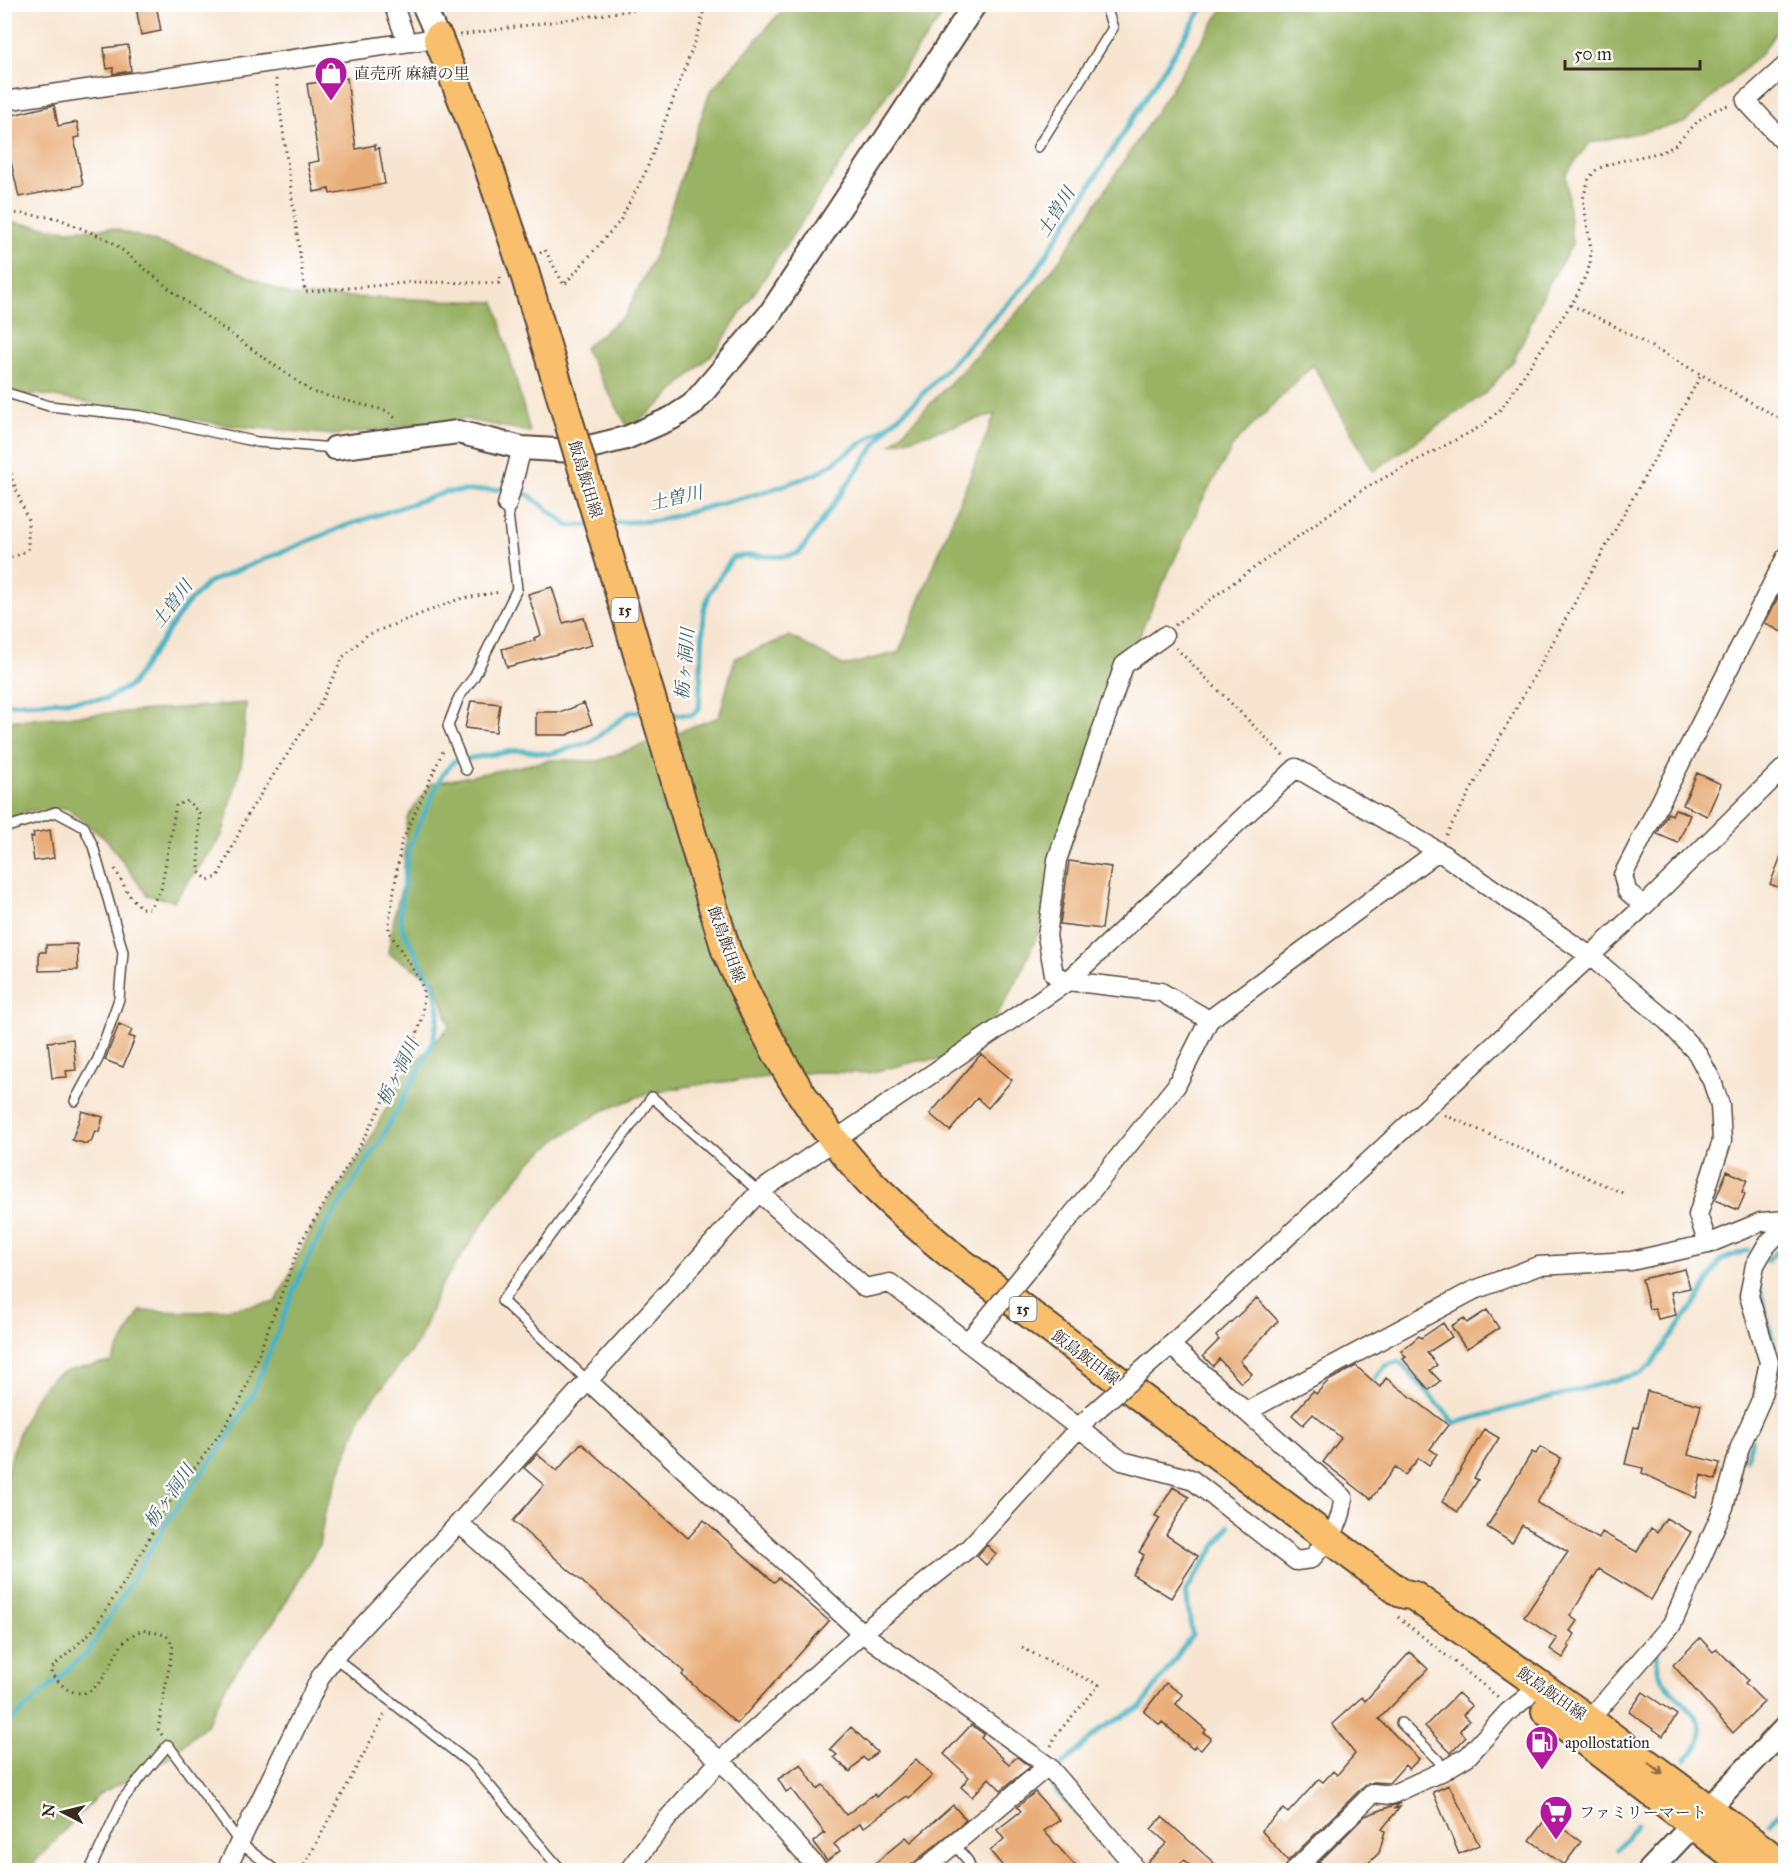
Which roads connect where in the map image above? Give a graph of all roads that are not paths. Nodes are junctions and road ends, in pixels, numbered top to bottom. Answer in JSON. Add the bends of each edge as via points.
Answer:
{"nodes":[{"id":1,"x":393,"y":4,"type":"edge"},
{"id":2,"x":423,"y":4,"type":"edge"},
{"id":3,"x":975,"y":4,"type":"edge"},
{"id":4,"x":1105,"y":4,"type":"edge"},
{"id":5,"x":438,"y":38,"type":"junction"},
{"id":6,"x":407,"y":42,"type":"junction"},
{"id":7,"x":1785,"y":65,"type":"edge"},
{"id":8,"x":4,"y":101,"type":"edge"},
{"id":9,"x":1785,"y":144,"type":"edge"},
{"id":10,"x":1038,"y":147,"type":"dead end"},
{"id":11,"x":4,"y":392,"type":"edge"},
{"id":12,"x":335,"y":448,"type":"joint"},
{"id":13,"x":522,"y":448,"type":"junction"},
{"id":14,"x":507,"y":505,"type":"joint"},
{"id":15,"x":1785,"y":557,"type":"edge"},
{"id":16,"x":1164,"y":636,"type":"road end"},
{"id":17,"x":1785,"y":766,"type":"edge"},
{"id":18,"x":466,"y":770,"type":"dead end"},
{"id":19,"x":4,"y":828,"type":"edge"},
{"id":20,"x":1438,"y":851,"type":"junction"},
{"id":21,"x":1644,"y":906,"type":"junction"},
{"id":22,"x":1590,"y":956,"type":"junction"},
{"id":23,"x":1068,"y":981,"type":"junction"},
{"id":24,"x":1209,"y":1020,"type":"junction"},
{"id":25,"x":75,"y":1101,"type":"dead end"},
{"id":26,"x":833,"y":1139,"type":"junction"},
{"id":27,"x":759,"y":1192,"type":"junction"},
{"id":28,"x":1785,"y":1220,"type":"edge"},
{"id":29,"x":1785,"y":1225,"type":"edge"},
{"id":30,"x":1708,"y":1244,"type":"junction"},
{"id":31,"x":968,"y":1341,"type":"junction"},
{"id":32,"x":1166,"y":1349,"type":"junction"},
{"id":33,"x":588,"y":1381,"type":"junction"},
{"id":34,"x":1246,"y":1412,"type":"junction"},
{"id":35,"x":1086,"y":1420,"type":"junction"},
{"id":36,"x":459,"y":1523,"type":"junction"},
{"id":37,"x":1329,"y":1539,"type":"junction"},
{"id":38,"x":1401,"y":1593,"type":"junction"},
{"id":39,"x":862,"y":1633,"type":"junction"},
{"id":40,"x":334,"y":1657,"type":"junction"},
{"id":41,"x":1527,"y":1696,"type":"junction"},
{"id":42,"x":1589,"y":1720,"type":"junction"},
{"id":43,"x":1401,"y":1723,"type":"dead end"},
{"id":44,"x":1780,"y":1742,"type":"edge"},
{"id":45,"x":719,"y":1762,"type":"junction"},
{"id":46,"x":1048,"y":1766,"type":"junction"},
{"id":47,"x":1443,"y":1771,"type":"junction"},
{"id":48,"x":1700,"y":1816,"type":"junction"},
{"id":49,"x":240,"y":1843,"type":"junction"},
{"id":50,"x":955,"y":1845,"type":"junction"},
{"id":51,"x":1785,"y":1867,"type":"edge"},
{"id":52,"x":90,"y":1870,"type":"edge"},
{"id":53,"x":226,"y":1870,"type":"edge"},
{"id":54,"x":275,"y":1870,"type":"edge"},
{"id":55,"x":561,"y":1870,"type":"edge"},
{"id":56,"x":629,"y":1870,"type":"edge"},
{"id":57,"x":819,"y":1870,"type":"edge"},
{"id":58,"x":923,"y":1870,"type":"edge"},
{"id":59,"x":971,"y":1870,"type":"edge"},
{"id":60,"x":1135,"y":1870,"type":"edge"},
{"id":61,"x":1295,"y":1870,"type":"edge"},
{"id":62,"x":1650,"y":1870,"type":"edge"},
{"id":63,"x":1752,"y":1870,"type":"edge"}],
"edges":[{"from":1,"to":6,"type":"street"},
{"from":2,"to":5,"type":"street"},
{"from":3,"to":13,"type":"street","via":[[769,315],[692,405],[672,418],[615,441],[573,451]]},
{"from":4,"to":10,"type":"lane","via":[[1113,28]]},
{"from":5,"to":6,"type":"street"},
{"from":5,"to":26,"type":"main road","name":"飯島飯田線","number":"15","bridge":true,"via":[[530,263],[726,950],[771,1041]]},
{"from":6,"to":8,"type":"street"},
{"from":7,"to":9,"type":"street","via":[[1746,101]]},
{"from":11,"to":12,"type":"lane","via":[[49,406],[141,416],[257,442]]},
{"from":12,"to":13,"type":"street","via":[[458,432]]},
{"from":13,"to":14,"type":"street"},
{"from":14,"to":18,"type":"lane","via":[[517,589],[448,726]]},
{"from":15,"to":21,"type":"street","via":[[1623,874],[1627,891]]},
{"from":16,"to":23,"type":"street","via":[[1124,665],[1057,860],[1047,936],[1054,974]]},
{"from":17,"to":21,"type":"street"},
{"from":19,"to":25,"type":"lane","via":[[56,812],[84,827],[123,952],[119,999],[98,1059]]},
{"from":20,"to":22,"type":"street"},
{"from":20,"to":23,"type":"street","via":[[1296,768]]},
{"from":20,"to":24,"type":"street"},
{"from":21,"to":22,"type":"street"},
{"from":22,"to":30,"type":"street","via":[[1667,1021],[1697,1053],[1712,1081],[1720,1105],[1722,1141],[1698,1215]]},
{"from":22,"to":32,"type":"street"},
{"from":23,"to":24,"type":"street","via":[[1161,992]]},
{"from":23,"to":26,"type":"street"},
{"from":24,"to":31,"type":"street","bridge":true,"via":[[1176,1086]]},
{"from":26,"to":27,"type":"street"},
{"from":26,"to":37,"type":"main road","name":"飯島飯田線","number":"15","via":[[878,1190],[950,1254]]},
{"from":27,"to":31,"type":"street","via":[[865,1288],[890,1283]]},
{"from":27,"to":33,"type":"street"},
{"from":27,"to":33,"type":"lane","via":[[652,1097],[502,1301]]},
{"from":28,"to":30,"type":"street","via":[[1761,1222]]},
{"from":29,"to":42,"type":"street","via":[[1755,1265],[1749,1296],[1769,1362],[1761,1401],[1740,1447],[1724,1507],[1672,1624]]},
{"from":30,"to":34,"type":"street","via":[[1631,1261],[1538,1266],[1472,1291]]},
{"from":31,"to":35,"type":"street"},
{"from":32,"to":34,"type":"street"},
{"from":32,"to":35,"type":"street","bridge":true},
{"from":33,"to":36,"type":"street"},
{"from":33,"to":39,"type":"street"},
{"from":34,"to":37,"type":"street","via":[[1343,1497],[1343,1515]]},
{"from":35,"to":37,"type":"street","via":[[1122,1461],[1191,1479],[1296,1561],[1311,1559]]},
{"from":35,"to":39,"type":"street","via":[[969,1548]]},
{"from":36,"to":40,"type":"street"},
{"from":36,"to":45,"type":"street"},
{"from":37,"to":38,"type":"main road","name":"飯島飯田線","number":"15"},
{"from":38,"to":41,"type":"main road","name":"飯島飯田線","number":"15","via":[[1409,1606]]},
{"from":38,"to":42,"type":"main road","name":"飯島飯田線","number":"15","via":[[1414,1596]]},
{"from":39,"to":45,"type":"street"},
{"from":39,"to":46,"type":"street"},
{"from":40,"to":49,"type":"street","via":[[321,1676]]},
{"from":40,"to":55,"type":"lane","via":[[472,1765]]},
{"from":41,"to":47,"type":"street","via":[[1468,1755]]},
{"from":41,"to":48,"type":"main road","name":"飯島飯田線","number":"15"},
{"from":42,"to":48,"type":"main road","name":"飯島飯田線","number":"15","one_way":true},
{"from":43,"to":47,"type":"lane","via":[[1438,1760]]},
{"from":44,"to":48,"type":"street"},
{"from":45,"to":56,"type":"street"},
{"from":45,"to":57,"type":"street"},
{"from":46,"to":50,"type":"street"},
{"from":46,"to":60,"type":"street"},
{"from":47,"to":61,"type":"street","via":[[1391,1795],[1373,1793]]},
{"from":48,"to":51,"type":"main road","name":"飯島飯田線","number":"15"},
{"from":48,"to":62,"type":"street"},
{"from":48,"to":63,"type":"main road","name":"飯島飯田線","number":"15"},
{"from":49,"to":52,"type":"lane","via":[[168,1745],[123,1799]]},
{"from":49,"to":53,"type":"street"},
{"from":49,"to":54,"type":"lane"},
{"from":50,"to":58,"type":"street"},
{"from":50,"to":59,"type":"lane"}]}
